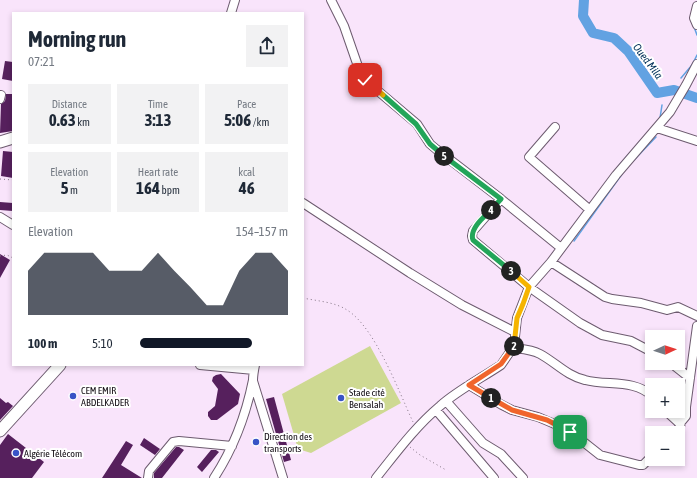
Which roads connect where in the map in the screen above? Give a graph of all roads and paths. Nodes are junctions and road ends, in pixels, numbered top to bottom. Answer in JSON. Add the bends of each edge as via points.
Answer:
{"nodes":[{"id":1,"x":235,"y":0,"type":"edge"},
{"id":2,"x":331,"y":0,"type":"edge"},
{"id":3,"x":697,"y":6,"type":"edge"},
{"id":4,"x":231,"y":12,"type":"edge"},
{"id":5,"x":697,"y":25,"type":"edge"},
{"id":6,"x":697,"y":64,"type":"edge"},
{"id":7,"x":555,"y":127,"type":"dead end"},
{"id":8,"x":657,"y":128,"type":"junction"},
{"id":9,"x":12,"y":138,"type":"edge"},
{"id":10,"x":697,"y":141,"type":"edge"},
{"id":11,"x":0,"y":142,"type":"edge"},
{"id":12,"x":0,"y":180,"type":"edge"},
{"id":13,"x":12,"y":180,"type":"edge"},
{"id":14,"x":501,"y":199,"type":"junction"},
{"id":15,"x":304,"y":204,"type":"edge"},
{"id":16,"x":590,"y":210,"type":"junction"},
{"id":17,"x":0,"y":217,"type":"edge"},
{"id":18,"x":12,"y":224,"type":"edge"},
{"id":19,"x":561,"y":248,"type":"junction"},
{"id":20,"x":0,"y":256,"type":"edge"},
{"id":21,"x":12,"y":258,"type":"edge"},
{"id":22,"x":551,"y":262,"type":"junction"},
{"id":23,"x":529,"y":287,"type":"junction"},
{"id":24,"x":304,"y":298,"type":"edge"},
{"id":25,"x":697,"y":316,"type":"edge"},
{"id":26,"x":697,"y":326,"type":"edge"},
{"id":27,"x":515,"y":332,"type":"junction"},
{"id":28,"x":512,"y":348,"type":"junction"},
{"id":29,"x":645,"y":349,"type":"edge"},
{"id":30,"x":59,"y":366,"type":"edge"},
{"id":31,"x":218,"y":366,"type":"edge"},
{"id":32,"x":254,"y":368,"type":"edge"},
{"id":33,"x":680,"y":370,"type":"edge"},
{"id":34,"x":690,"y":378,"type":"junction"},
{"id":35,"x":252,"y":380,"type":"junction"},
{"id":36,"x":469,"y":385,"type":"junction"},
{"id":37,"x":645,"y":390,"type":"edge"},
{"id":38,"x":446,"y":401,"type":"junction"},
{"id":39,"x":436,"y":410,"type":"junction"},
{"id":40,"x":673,"y":418,"type":"edge"},
{"id":41,"x":681,"y":422,"type":"junction"},
{"id":42,"x":680,"y":426,"type":"edge"},
{"id":43,"x":416,"y":430,"type":"junction"},
{"id":44,"x":0,"y":431,"type":"edge"},
{"id":45,"x":405,"y":443,"type":"junction"},
{"id":46,"x":232,"y":446,"type":"junction"},
{"id":47,"x":645,"y":462,"type":"edge"},
{"id":48,"x":446,"y":470,"type":"dead end"},
{"id":49,"x":148,"y":478,"type":"edge"},
{"id":50,"x":214,"y":478,"type":"edge"},
{"id":51,"x":283,"y":478,"type":"edge"},
{"id":52,"x":376,"y":478,"type":"edge"},
{"id":53,"x":494,"y":478,"type":"edge"},
{"id":54,"x":523,"y":478,"type":"edge"}],
"edges":[{"from":1,"to":4,"type":"street"},
{"from":2,"to":14,"type":"street","via":[[365,80],[416,124],[440,153]]},
{"from":3,"to":5,"type":"street","via":[[694,18]]},
{"from":6,"to":8,"type":"street","via":[[678,100]]},
{"from":7,"to":16,"type":"street","via":[[529,157]]},
{"from":8,"to":10,"type":"street"},
{"from":8,"to":16,"type":"street","via":[[616,175]]},
{"from":9,"to":11,"type":"main road"},
{"from":12,"to":13,"type":"path"},
{"from":14,"to":19,"type":"street"},
{"from":14,"to":23,"type":"street","via":[[473,231],[473,240]]},
{"from":15,"to":27,"type":"street","via":[[462,305]]},
{"from":16,"to":19,"type":"street"},
{"from":17,"to":18,"type":"street"},
{"from":19,"to":22,"type":"street"},
{"from":20,"to":21,"type":"path"},
{"from":22,"to":23,"type":"street"},
{"from":22,"to":25,"type":"street","via":[[612,300],[642,303],[667,310],[678,307]]},
{"from":23,"to":27,"type":"street","via":[[517,318]]},
{"from":23,"to":29,"type":"street","via":[[584,326]]},
{"from":24,"to":43,"type":"path","via":[[340,306],[360,321],[384,357]]},
{"from":26,"to":34,"type":"street"},
{"from":27,"to":28,"type":"street"},
{"from":28,"to":36,"type":"street","via":[[501,364]]},
{"from":28,"to":37,"type":"street","via":[[539,353],[566,372],[584,380],[640,387]]},
{"from":30,"to":44,"type":"main road"},
{"from":31,"to":32,"type":"street"},
{"from":32,"to":35,"type":"street"},
{"from":33,"to":34,"type":"street"},
{"from":34,"to":41,"type":"street","via":[[686,416]]},
{"from":35,"to":46,"type":"street"},
{"from":35,"to":51,"type":"street"},
{"from":36,"to":38,"type":"street"},
{"from":36,"to":47,"type":"street","via":[[512,410],[557,425],[600,455],[639,465]]},
{"from":38,"to":39,"type":"street"},
{"from":38,"to":54,"type":"street","via":[[483,443],[501,454]]},
{"from":39,"to":43,"type":"street"},
{"from":39,"to":53,"type":"street"},
{"from":40,"to":41,"type":"street"},
{"from":41,"to":42,"type":"street"},
{"from":43,"to":45,"type":"street"},
{"from":45,"to":48,"type":"path"},
{"from":45,"to":52,"type":"street"},
{"from":46,"to":49,"type":"street","via":[[179,440],[173,442],[149,471]]},
{"from":46,"to":50,"type":"street"}]}
